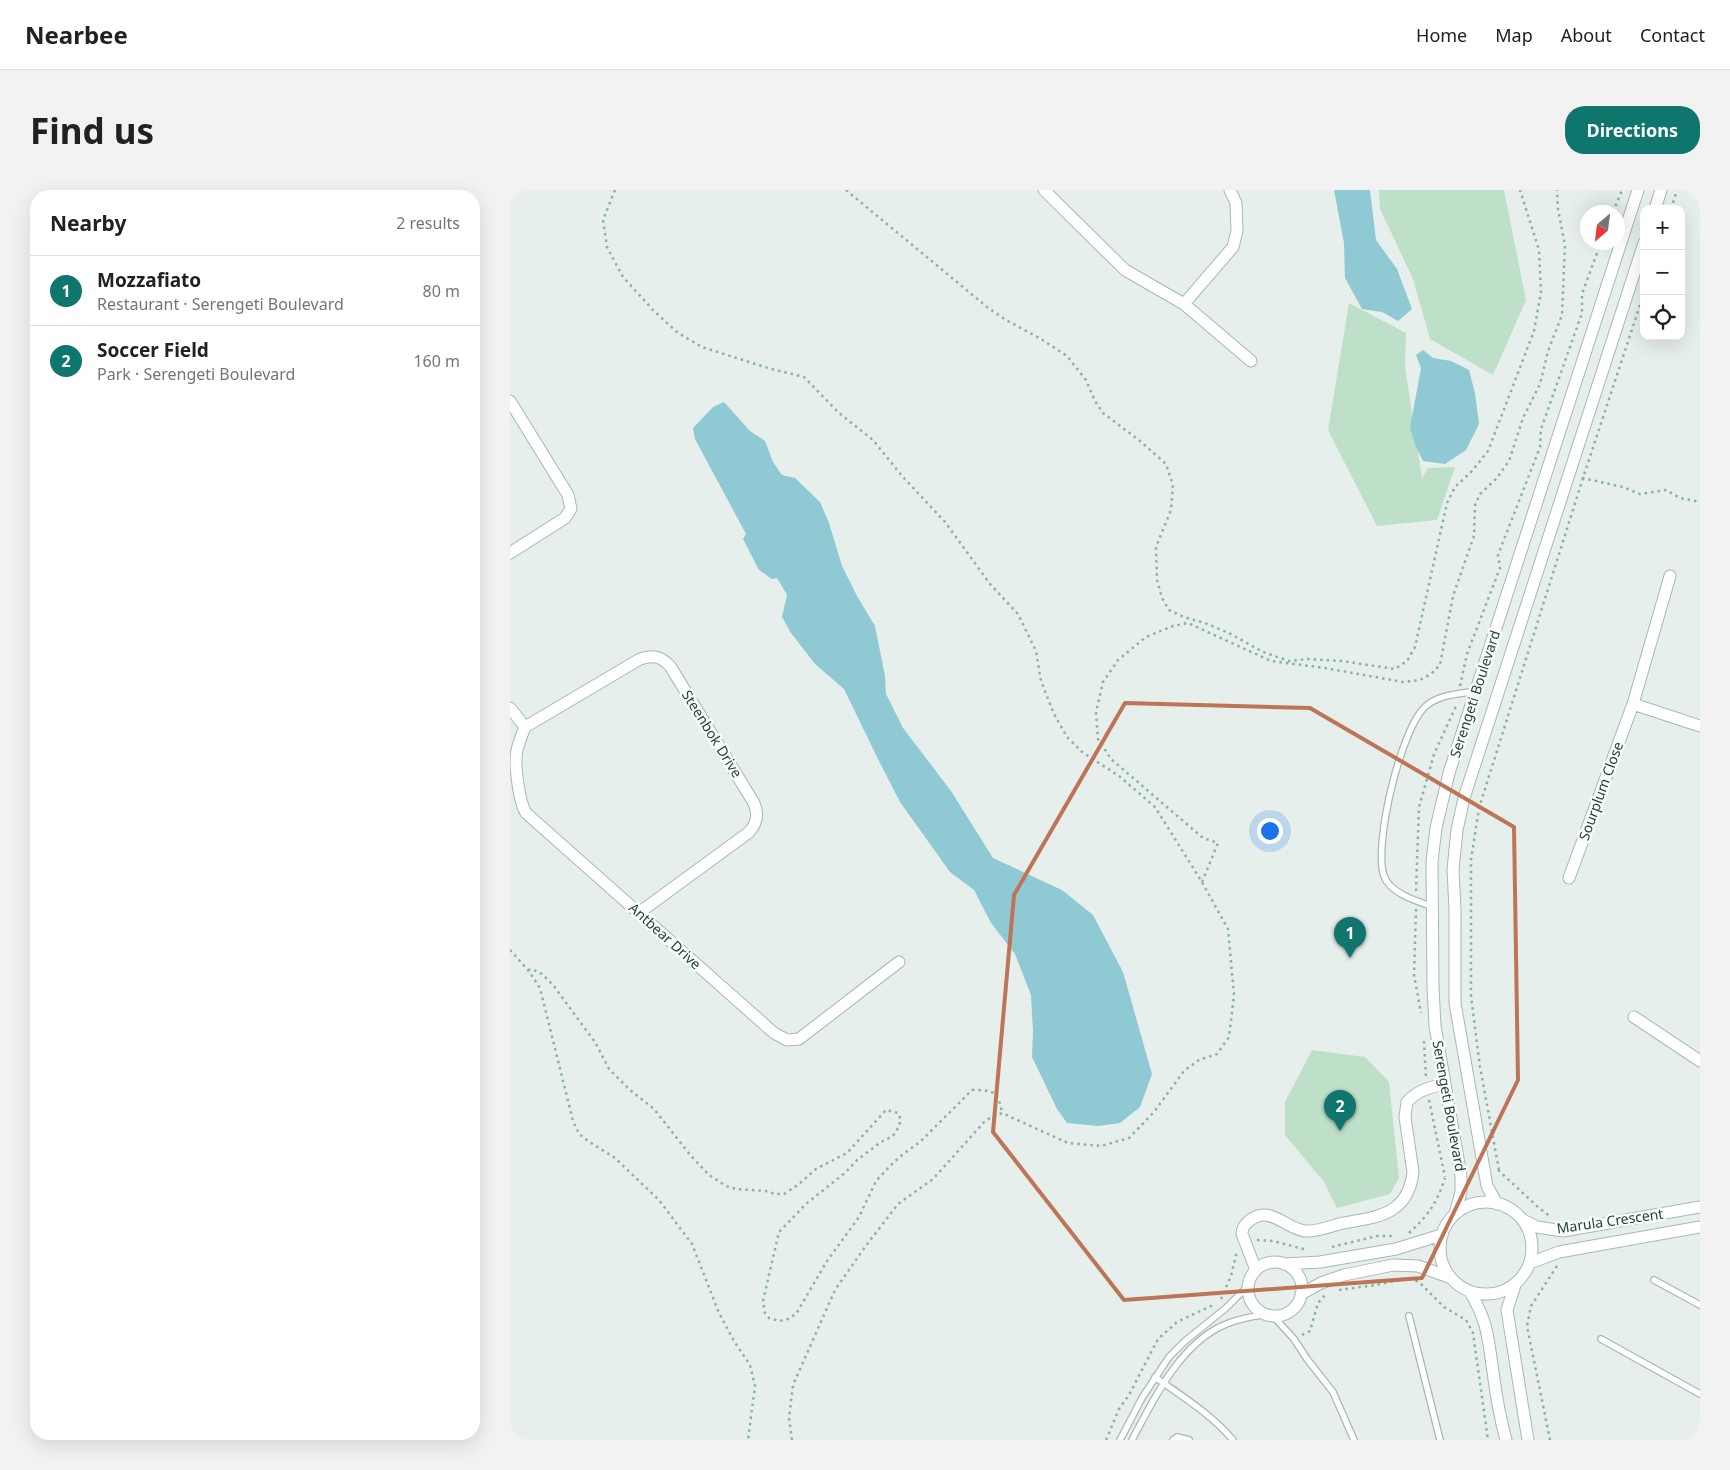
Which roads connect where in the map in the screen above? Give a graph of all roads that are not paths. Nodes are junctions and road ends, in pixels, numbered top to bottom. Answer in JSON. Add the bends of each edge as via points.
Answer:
{"nodes":[{"id":1,"x":1044,"y":190,"type":"edge"},
{"id":2,"x":1230,"y":190,"type":"edge"},
{"id":3,"x":1638,"y":190,"type":"edge"},
{"id":4,"x":1662,"y":190,"type":"edge"},
{"id":5,"x":1656,"y":205,"type":"edge"},
{"id":6,"x":1642,"y":250,"type":"edge"},
{"id":7,"x":1184,"y":304,"type":"junction"},
{"id":8,"x":1251,"y":361,"type":"dead end"},
{"id":9,"x":510,"y":401,"type":"edge"},
{"id":10,"x":510,"y":553,"type":"edge"},
{"id":11,"x":1670,"y":576,"type":"dead end"},
{"id":12,"x":1476,"y":691,"type":"junction"},
{"id":13,"x":1633,"y":704,"type":"junction"},
{"id":14,"x":510,"y":708,"type":"edge"},
{"id":15,"x":1700,"y":726,"type":"edge"},
{"id":16,"x":525,"y":727,"type":"junction"},
{"id":17,"x":1569,"y":878,"type":"dead end"},
{"id":18,"x":1431,"y":906,"type":"junction"},
{"id":19,"x":640,"y":912,"type":"junction"},
{"id":20,"x":898,"y":962,"type":"dead end"},
{"id":21,"x":1634,"y":1017,"type":"dead end"},
{"id":22,"x":1700,"y":1061,"type":"edge"},
{"id":23,"x":1445,"y":1084,"type":"junction"},
{"id":24,"x":1497,"y":1204,"type":"junction"},
{"id":25,"x":1700,"y":1206,"type":"edge"},
{"id":26,"x":1680,"y":1210,"type":"junction"},
{"id":27,"x":1455,"y":1214,"type":"junction"},
{"id":28,"x":1522,"y":1219,"type":"junction"},
{"id":29,"x":1700,"y":1227,"type":"edge"},
{"id":30,"x":1683,"y":1230,"type":"junction"},
{"id":31,"x":1441,"y":1235,"type":"junction"},
{"id":32,"x":1530,"y":1263,"type":"junction"},
{"id":33,"x":1284,"y":1264,"type":"junction"},
{"id":34,"x":1256,"y":1270,"type":"junction"},
{"id":35,"x":1449,"y":1277,"type":"junction"},
{"id":36,"x":1654,"y":1280,"type":"dead end"},
{"id":37,"x":1515,"y":1285,"type":"junction"},
{"id":38,"x":1248,"y":1286,"type":"junction"},
{"id":39,"x":1470,"y":1292,"type":"junction"},
{"id":40,"x":1302,"y":1294,"type":"junction"},
{"id":41,"x":1700,"y":1305,"type":"edge"},
{"id":42,"x":1269,"y":1316,"type":"junction"},
{"id":43,"x":1409,"y":1316,"type":"dead end"},
{"id":44,"x":1602,"y":1339,"type":"dead end"},
{"id":45,"x":1155,"y":1377,"type":"junction"},
{"id":46,"x":1164,"y":1383,"type":"junction"},
{"id":47,"x":1700,"y":1394,"type":"edge"},
{"id":48,"x":1120,"y":1440,"type":"edge"},
{"id":49,"x":1132,"y":1440,"type":"edge"},
{"id":50,"x":1173,"y":1440,"type":"edge"},
{"id":51,"x":1189,"y":1440,"type":"edge"},
{"id":52,"x":1233,"y":1440,"type":"edge"},
{"id":53,"x":1354,"y":1440,"type":"edge"},
{"id":54,"x":1440,"y":1440,"type":"edge"},
{"id":55,"x":1506,"y":1440,"type":"edge"},
{"id":56,"x":1528,"y":1440,"type":"edge"}],
"edges":[{"from":1,"to":7,"type":"street","via":[[1126,270]]},
{"from":2,"to":7,"type":"street","via":[[1236,203],[1234,246]]},
{"from":3,"to":12,"type":"street","name":"Serengeti Boulevard"},
{"from":4,"to":5,"type":"street"},
{"from":6,"to":24,"type":"street","name":"Serengeti Boulevard","via":[[1464,798],[1457,830],[1453,870],[1455,1003],[1484,1172]]},
{"from":7,"to":8,"type":"street"},
{"from":9,"to":10,"type":"street","via":[[568,495],[571,509],[565,518]]},
{"from":11,"to":13,"type":"street","name":"Sourplum Close"},
{"from":12,"to":18,"type":"street","name":"Serengeti Boulevard","via":[[1436,828]]},
{"from":12,"to":18,"type":"lane","via":[[1438,698],[1417,716],[1387,803],[1381,856],[1384,876],[1390,887]]},
{"from":13,"to":15,"type":"street"},
{"from":13,"to":17,"type":"street","name":"Sourplum Close"},
{"from":14,"to":16,"type":"street"},
{"from":16,"to":19,"type":"street","name":"Antbear Drive","via":[[516,753],[522,808]]},
{"from":16,"to":19,"type":"street","name":"Steenbok Drive","via":[[640,659],[656,656],[670,666],[754,802],[757,816],[748,833]]},
{"from":18,"to":23,"type":"street","name":"Serengeti Boulevard","via":[[1435,1026]]},
{"from":19,"to":20,"type":"street","name":"Antbear Drive","via":[[735,999],[787,1040],[799,1039],[810,1032]]},
{"from":21,"to":22,"type":"street"},
{"from":23,"to":27,"type":"street","name":"Serengeti Boulevard","via":[[1461,1176]]},
{"from":23,"to":34,"type":"street","via":[[1421,1090],[1407,1102],[1405,1117],[1413,1172],[1412,1181],[1398,1206],[1376,1216],[1305,1231],[1266,1214],[1259,1215],[1242,1230]]},
{"from":24,"to":27,"type":"street","via":[[1474,1203]]},
{"from":24,"to":28,"type":"street"},
{"from":25,"to":26,"type":"street","name":"Marula Crescent"},
{"from":26,"to":28,"type":"street","name":"Marula Crescent","via":[[1563,1231],[1537,1226]]},
{"from":26,"to":30,"type":"street"},
{"from":27,"to":31,"type":"street"},
{"from":28,"to":32,"type":"street","via":[[1532,1243]]},
{"from":29,"to":30,"type":"street","name":"Marula Crescent"},
{"from":30,"to":32,"type":"street","name":"Marula Crescent","via":[[1558,1252]]},
{"from":31,"to":33,"type":"street","via":[[1405,1247],[1320,1262]]},
{"from":31,"to":35,"type":"street","via":[[1439,1249]]},
{"from":32,"to":37,"type":"street"},
{"from":33,"to":34,"type":"street","via":[[1273,1262]]},
{"from":33,"to":40,"type":"street","via":[[1297,1274]]},
{"from":34,"to":38,"type":"street"},
{"from":35,"to":39,"type":"street"},
{"from":35,"to":40,"type":"street","via":[[1407,1264],[1372,1269]]},
{"from":36,"to":41,"type":"lane"},
{"from":37,"to":39,"type":"street","via":[[1488,1295]]},
{"from":37,"to":56,"type":"street","via":[[1507,1310]]},
{"from":38,"to":42,"type":"street","via":[[1252,1304]]},
{"from":38,"to":45,"type":"lane","via":[[1184,1341]]},
{"from":39,"to":55,"type":"street","via":[[1488,1331]]},
{"from":40,"to":42,"type":"street","via":[[1290,1312]]},
{"from":42,"to":46,"type":"lane","via":[[1225,1324],[1200,1340]]},
{"from":42,"to":53,"type":"lane","via":[[1294,1340],[1334,1392]]},
{"from":43,"to":54,"type":"lane"},
{"from":44,"to":47,"type":"lane"},
{"from":45,"to":46,"type":"lane"},
{"from":45,"to":48,"type":"lane"},
{"from":46,"to":49,"type":"lane"},
{"from":46,"to":52,"type":"lane","via":[[1214,1419]]},
{"from":50,"to":51,"type":"lane","via":[[1177,1437]]}]}
